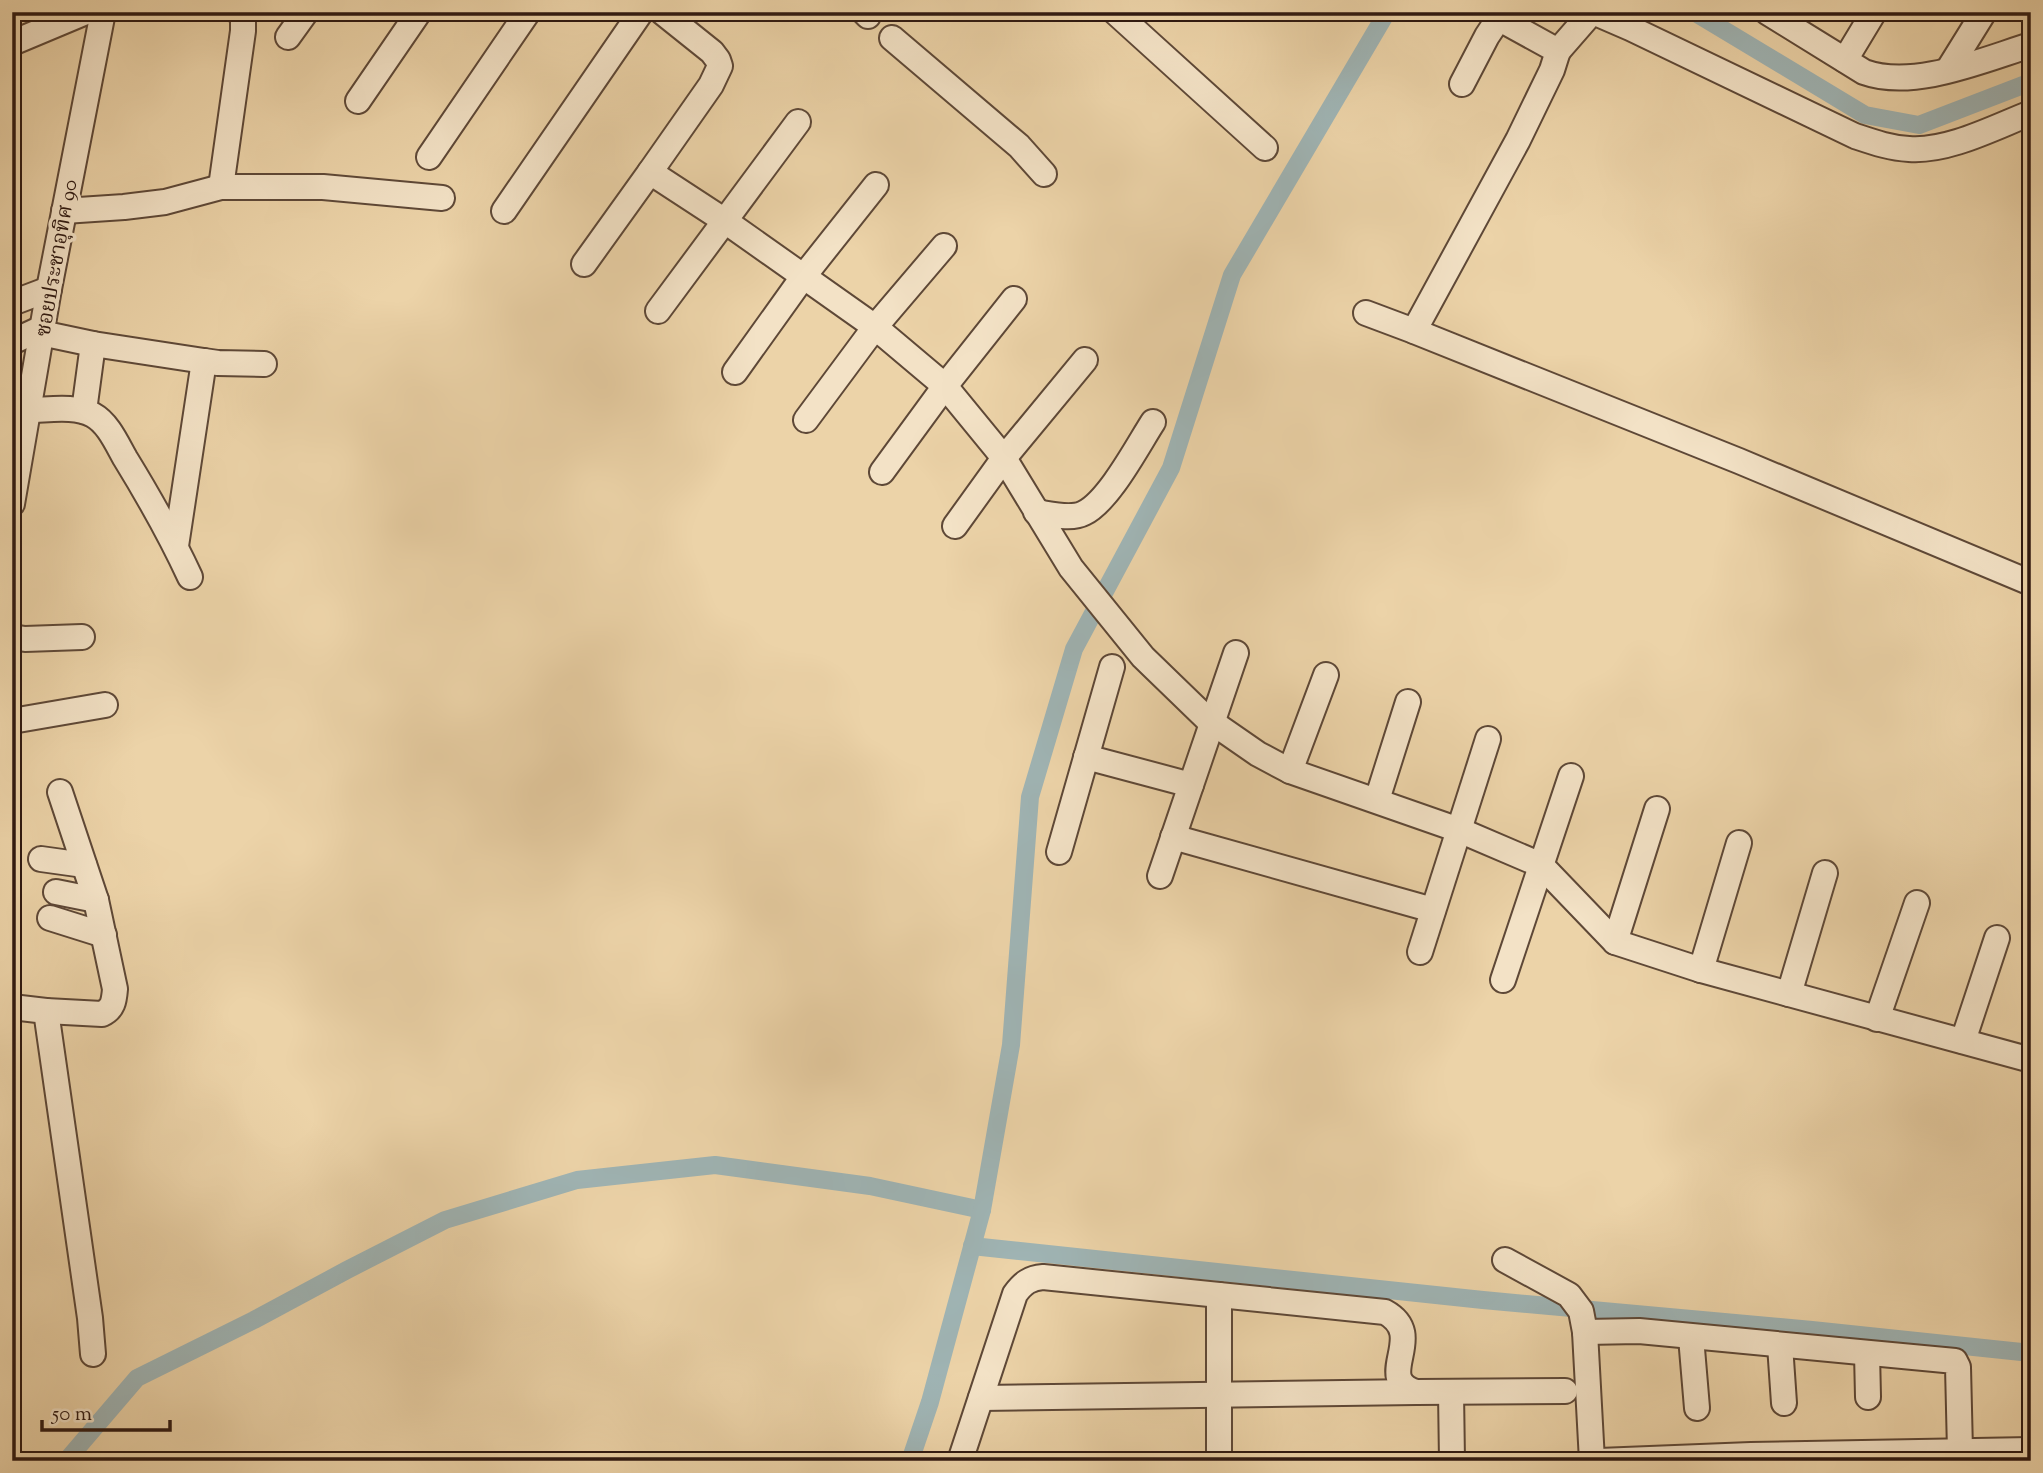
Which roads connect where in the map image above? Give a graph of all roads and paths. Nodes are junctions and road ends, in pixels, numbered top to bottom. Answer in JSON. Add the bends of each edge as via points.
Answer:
{"nodes":[{"id":1,"x":86,"y":12,"type":"edge"},
{"id":2,"x":103,"y":12,"type":"edge"},
{"id":3,"x":239,"y":12,"type":"edge"},
{"id":4,"x":306,"y":12,"type":"edge"},
{"id":5,"x":419,"y":12,"type":"edge"},
{"id":6,"x":528,"y":12,"type":"edge"},
{"id":7,"x":641,"y":12,"type":"edge"},
{"id":8,"x":662,"y":12,"type":"edge"},
{"id":9,"x":1115,"y":12,"type":"edge"},
{"id":10,"x":1593,"y":12,"type":"edge"},
{"id":11,"x":1767,"y":12,"type":"edge"},
{"id":12,"x":1874,"y":12,"type":"edge"},
{"id":13,"x":1984,"y":12,"type":"edge"},
{"id":14,"x":1500,"y":15,"type":"edge"},
{"id":15,"x":288,"y":37,"type":"dead end"},
{"id":16,"x":892,"y":38,"type":"dead end"},
{"id":17,"x":12,"y":43,"type":"edge"},
{"id":18,"x":2031,"y":45,"type":"edge"},
{"id":19,"x":1558,"y":51,"type":"junction"},
{"id":20,"x":1844,"y":60,"type":"junction"},
{"id":21,"x":1948,"y":70,"type":"junction"},
{"id":22,"x":1462,"y":84,"type":"dead end"},
{"id":23,"x":358,"y":101,"type":"dead end"},
{"id":24,"x":2031,"y":113,"type":"edge"},
{"id":25,"x":798,"y":122,"type":"dead end"},
{"id":26,"x":1265,"y":148,"type":"dead end"},
{"id":27,"x":429,"y":157,"type":"dead end"},
{"id":28,"x":650,"y":172,"type":"junction"},
{"id":29,"x":1044,"y":174,"type":"dead end"},
{"id":30,"x":876,"y":185,"type":"dead end"},
{"id":31,"x":221,"y":187,"type":"junction"},
{"id":32,"x":442,"y":198,"type":"dead end"},
{"id":33,"x":64,"y":211,"type":"junction"},
{"id":34,"x":504,"y":211,"type":"dead end"},
{"id":35,"x":725,"y":221,"type":"junction"},
{"id":36,"x":944,"y":246,"type":"dead end"},
{"id":37,"x":584,"y":264,"type":"dead end"},
{"id":38,"x":803,"y":277,"type":"junction"},
{"id":39,"x":49,"y":289,"type":"junction"},
{"id":40,"x":1014,"y":299,"type":"dead end"},
{"id":41,"x":12,"y":303,"type":"edge"},
{"id":42,"x":658,"y":311,"type":"dead end"},
{"id":43,"x":1366,"y":313,"type":"dead end"},
{"id":44,"x":874,"y":327,"type":"junction"},
{"id":45,"x":42,"y":330,"type":"junction"},
{"id":46,"x":1414,"y":331,"type":"junction"},
{"id":47,"x":12,"y":342,"type":"edge"},
{"id":48,"x":93,"y":344,"type":"junction"},
{"id":49,"x":1085,"y":360,"type":"dead end"},
{"id":50,"x":204,"y":361,"type":"junction"},
{"id":51,"x":264,"y":364,"type":"dead end"},
{"id":52,"x":734,"y":372,"type":"dead end"},
{"id":53,"x":945,"y":386,"type":"junction"},
{"id":54,"x":28,"y":410,"type":"junction"},
{"id":55,"x":84,"y":411,"type":"junction"},
{"id":56,"x":806,"y":420,"type":"dead end"},
{"id":57,"x":1153,"y":422,"type":"dead end"},
{"id":58,"x":1004,"y":458,"type":"junction"},
{"id":59,"x":883,"y":472,"type":"dead end"},
{"id":60,"x":12,"y":504,"type":"edge"},
{"id":61,"x":1036,"y":512,"type":"junction"},
{"id":62,"x":955,"y":526,"type":"dead end"},
{"id":63,"x":176,"y":546,"type":"junction"},
{"id":64,"x":190,"y":577,"type":"dead end"},
{"id":65,"x":2031,"y":583,"type":"edge"},
{"id":66,"x":12,"y":637,"type":"edge"},
{"id":67,"x":82,"y":637,"type":"dead end"},
{"id":68,"x":1236,"y":653,"type":"dead end"},
{"id":69,"x":1112,"y":667,"type":"dead end"},
{"id":70,"x":1326,"y":675,"type":"dead end"},
{"id":71,"x":1408,"y":702,"type":"dead end"},
{"id":72,"x":105,"y":705,"type":"dead end"},
{"id":73,"x":12,"y":721,"type":"edge"},
{"id":74,"x":1213,"y":722,"type":"junction"},
{"id":75,"x":1488,"y":739,"type":"dead end"},
{"id":76,"x":1087,"y":757,"type":"junction"},
{"id":77,"x":1290,"y":771,"type":"junction"},
{"id":78,"x":1571,"y":776,"type":"dead end"},
{"id":79,"x":1191,"y":785,"type":"junction"},
{"id":80,"x":60,"y":792,"type":"dead end"},
{"id":81,"x":1377,"y":800,"type":"junction"},
{"id":82,"x":1657,"y":809,"type":"dead end"},
{"id":83,"x":1459,"y":830,"type":"junction"},
{"id":84,"x":1173,"y":837,"type":"junction"},
{"id":85,"x":1739,"y":843,"type":"dead end"},
{"id":86,"x":1059,"y":852,"type":"dead end"},
{"id":87,"x":41,"y":859,"type":"dead end"},
{"id":88,"x":84,"y":865,"type":"junction"},
{"id":89,"x":1541,"y":865,"type":"junction"},
{"id":90,"x":1825,"y":873,"type":"dead end"},
{"id":91,"x":1160,"y":876,"type":"dead end"},
{"id":92,"x":56,"y":892,"type":"dead end"},
{"id":93,"x":96,"y":900,"type":"junction"},
{"id":94,"x":1917,"y":903,"type":"dead end"},
{"id":95,"x":1433,"y":910,"type":"junction"},
{"id":96,"x":50,"y":918,"type":"dead end"},
{"id":97,"x":104,"y":934,"type":"junction"},
{"id":98,"x":1997,"y":938,"type":"dead end"},
{"id":99,"x":1615,"y":942,"type":"junction"},
{"id":100,"x":1420,"y":952,"type":"dead end"},
{"id":101,"x":1701,"y":970,"type":"junction"},
{"id":102,"x":1503,"y":980,"type":"dead end"},
{"id":103,"x":1789,"y":994,"type":"junction"},
{"id":104,"x":12,"y":1007,"type":"edge"},
{"id":105,"x":46,"y":1011,"type":"junction"},
{"id":106,"x":1877,"y":1019,"type":"junction"},
{"id":107,"x":1963,"y":1041,"type":"junction"},
{"id":108,"x":2031,"y":1060,"type":"edge"},
{"id":109,"x":1505,"y":1260,"type":"dead end"},
{"id":110,"x":1219,"y":1295,"type":"junction"},
{"id":111,"x":1585,"y":1332,"type":"junction"},
{"id":112,"x":1692,"y":1337,"type":"junction"},
{"id":113,"x":1780,"y":1345,"type":"junction"},
{"id":114,"x":1867,"y":1353,"type":"junction"},
{"id":115,"x":93,"y":1354,"type":"dead end"},
{"id":116,"x":1565,"y":1391,"type":"dead end"},
{"id":117,"x":1416,"y":1392,"type":"junction"},
{"id":118,"x":1451,"y":1392,"type":"junction"},
{"id":119,"x":1220,"y":1395,"type":"junction"},
{"id":120,"x":1868,"y":1397,"type":"dead end"},
{"id":121,"x":981,"y":1398,"type":"junction"},
{"id":122,"x":1784,"y":1403,"type":"dead end"},
{"id":123,"x":1697,"y":1408,"type":"dead end"},
{"id":124,"x":2031,"y":1450,"type":"edge"},
{"id":125,"x":1960,"y":1451,"type":"junction"},
{"id":126,"x":960,"y":1461,"type":"edge"},
{"id":127,"x":1219,"y":1461,"type":"edge"},
{"id":128,"x":1452,"y":1461,"type":"edge"},
{"id":129,"x":1592,"y":1461,"type":"edge"},
{"id":130,"x":1599,"y":1461,"type":"edge"}],
"edges":[{"from":1,"to":17,"type":"street"},
{"from":2,"to":33,"type":"street","name":"ซอยประชาอุทิศ 90"},
{"from":3,"to":31,"type":"street","via":[[243,31]]},
{"from":4,"to":15,"type":"street"},
{"from":5,"to":23,"type":"street"},
{"from":6,"to":27,"type":"street"},
{"from":7,"to":34,"type":"street"},
{"from":8,"to":28,"type":"street","via":[[712,52],[720,66]]},
{"from":9,"to":26,"type":"street"},
{"from":10,"to":19,"type":"street"},
{"from":10,"to":24,"type":"street","via":[[1886,147],[1934,148]]},
{"from":11,"to":20,"type":"street"},
{"from":12,"to":20,"type":"street"},
{"from":13,"to":21,"type":"street"},
{"from":14,"to":19,"type":"street"},
{"from":14,"to":22,"type":"street"},
{"from":16,"to":29,"type":"street","via":[[1019,146]]},
{"from":18,"to":21,"type":"street"},
{"from":19,"to":46,"type":"street","via":[[1518,140]]},
{"from":20,"to":21,"type":"street","via":[[1879,77],[1913,78]]},
{"from":25,"to":35,"type":"street"},
{"from":28,"to":35,"type":"street"},
{"from":28,"to":37,"type":"street"},
{"from":30,"to":38,"type":"street"},
{"from":31,"to":32,"type":"street","via":[[324,187]]},
{"from":31,"to":33,"type":"street","via":[[165,202]]},
{"from":33,"to":39,"type":"street","name":"ซอยประชาอุทิศ 90"},
{"from":35,"to":38,"type":"street"},
{"from":35,"to":42,"type":"street"},
{"from":36,"to":44,"type":"street"},
{"from":38,"to":44,"type":"street"},
{"from":38,"to":52,"type":"street"},
{"from":39,"to":41,"type":"street"},
{"from":39,"to":45,"type":"street","name":"ซอยประชาอุทิศ 90"},
{"from":40,"to":53,"type":"street"},
{"from":43,"to":46,"type":"street"},
{"from":44,"to":53,"type":"street"},
{"from":44,"to":56,"type":"street"},
{"from":45,"to":47,"type":"street"},
{"from":45,"to":48,"type":"street"},
{"from":45,"to":54,"type":"street","name":"ซอยประชาอุทิศ 90"},
{"from":46,"to":65,"type":"street"},
{"from":48,"to":50,"type":"street"},
{"from":48,"to":55,"type":"street"},
{"from":49,"to":58,"type":"street"},
{"from":50,"to":51,"type":"street"},
{"from":50,"to":63,"type":"street"},
{"from":53,"to":58,"type":"street"},
{"from":53,"to":59,"type":"street"},
{"from":54,"to":55,"type":"street"},
{"from":54,"to":60,"type":"street","name":"ซอยประชาอุทิศ 90"},
{"from":55,"to":63,"type":"street","via":[[108,430]]},
{"from":57,"to":61,"type":"street","via":[[1099,502],[1070,516]]},
{"from":58,"to":61,"type":"street"},
{"from":58,"to":62,"type":"street"},
{"from":61,"to":74,"type":"street","via":[[1071,568],[1143,657]]},
{"from":63,"to":64,"type":"street"},
{"from":66,"to":67,"type":"street"},
{"from":68,"to":74,"type":"street"},
{"from":69,"to":76,"type":"street"},
{"from":70,"to":77,"type":"street"},
{"from":71,"to":81,"type":"street"},
{"from":72,"to":73,"type":"street"},
{"from":74,"to":77,"type":"street"},
{"from":74,"to":79,"type":"street"},
{"from":75,"to":83,"type":"street"},
{"from":76,"to":79,"type":"street"},
{"from":76,"to":86,"type":"street"},
{"from":77,"to":81,"type":"street"},
{"from":78,"to":89,"type":"street"},
{"from":79,"to":84,"type":"street"},
{"from":80,"to":88,"type":"street"},
{"from":81,"to":83,"type":"street"},
{"from":82,"to":99,"type":"street"},
{"from":83,"to":89,"type":"street"},
{"from":83,"to":95,"type":"street"},
{"from":84,"to":91,"type":"street"},
{"from":84,"to":95,"type":"street"},
{"from":85,"to":101,"type":"street"},
{"from":87,"to":88,"type":"street"},
{"from":88,"to":93,"type":"street"},
{"from":89,"to":99,"type":"street"},
{"from":89,"to":102,"type":"street"},
{"from":90,"to":103,"type":"street"},
{"from":92,"to":93,"type":"street"},
{"from":93,"to":97,"type":"street"},
{"from":94,"to":106,"type":"street"},
{"from":95,"to":100,"type":"street"},
{"from":96,"to":97,"type":"street"},
{"from":97,"to":105,"type":"street","via":[[115,989],[108,1011]]},
{"from":98,"to":107,"type":"street"},
{"from":99,"to":101,"type":"street"},
{"from":101,"to":103,"type":"street"},
{"from":103,"to":106,"type":"street"},
{"from":104,"to":105,"type":"street"},
{"from":105,"to":115,"type":"street"},
{"from":106,"to":107,"type":"street"},
{"from":107,"to":108,"type":"street"},
{"from":109,"to":111,"type":"street","via":[[1569,1295],[1581,1311]]},
{"from":110,"to":117,"type":"street","via":[[1385,1312],[1397,1318],[1403,1337],[1400,1383]]},
{"from":110,"to":119,"type":"street"},
{"from":110,"to":121,"type":"street","via":[[1033,1278],[1015,1294]]},
{"from":111,"to":112,"type":"street","via":[[1639,1331]]},
{"from":111,"to":129,"type":"street"},
{"from":112,"to":113,"type":"street"},
{"from":112,"to":123,"type":"street"},
{"from":113,"to":114,"type":"street"},
{"from":113,"to":122,"type":"street"},
{"from":114,"to":120,"type":"street"},
{"from":114,"to":125,"type":"street","via":[[1955,1361]]},
{"from":116,"to":118,"type":"street"},
{"from":117,"to":118,"type":"street"},
{"from":117,"to":119,"type":"street"},
{"from":118,"to":128,"type":"street"},
{"from":119,"to":121,"type":"street"},
{"from":119,"to":127,"type":"street"},
{"from":121,"to":126,"type":"street"},
{"from":124,"to":125,"type":"street"},
{"from":125,"to":130,"type":"street"}]}
